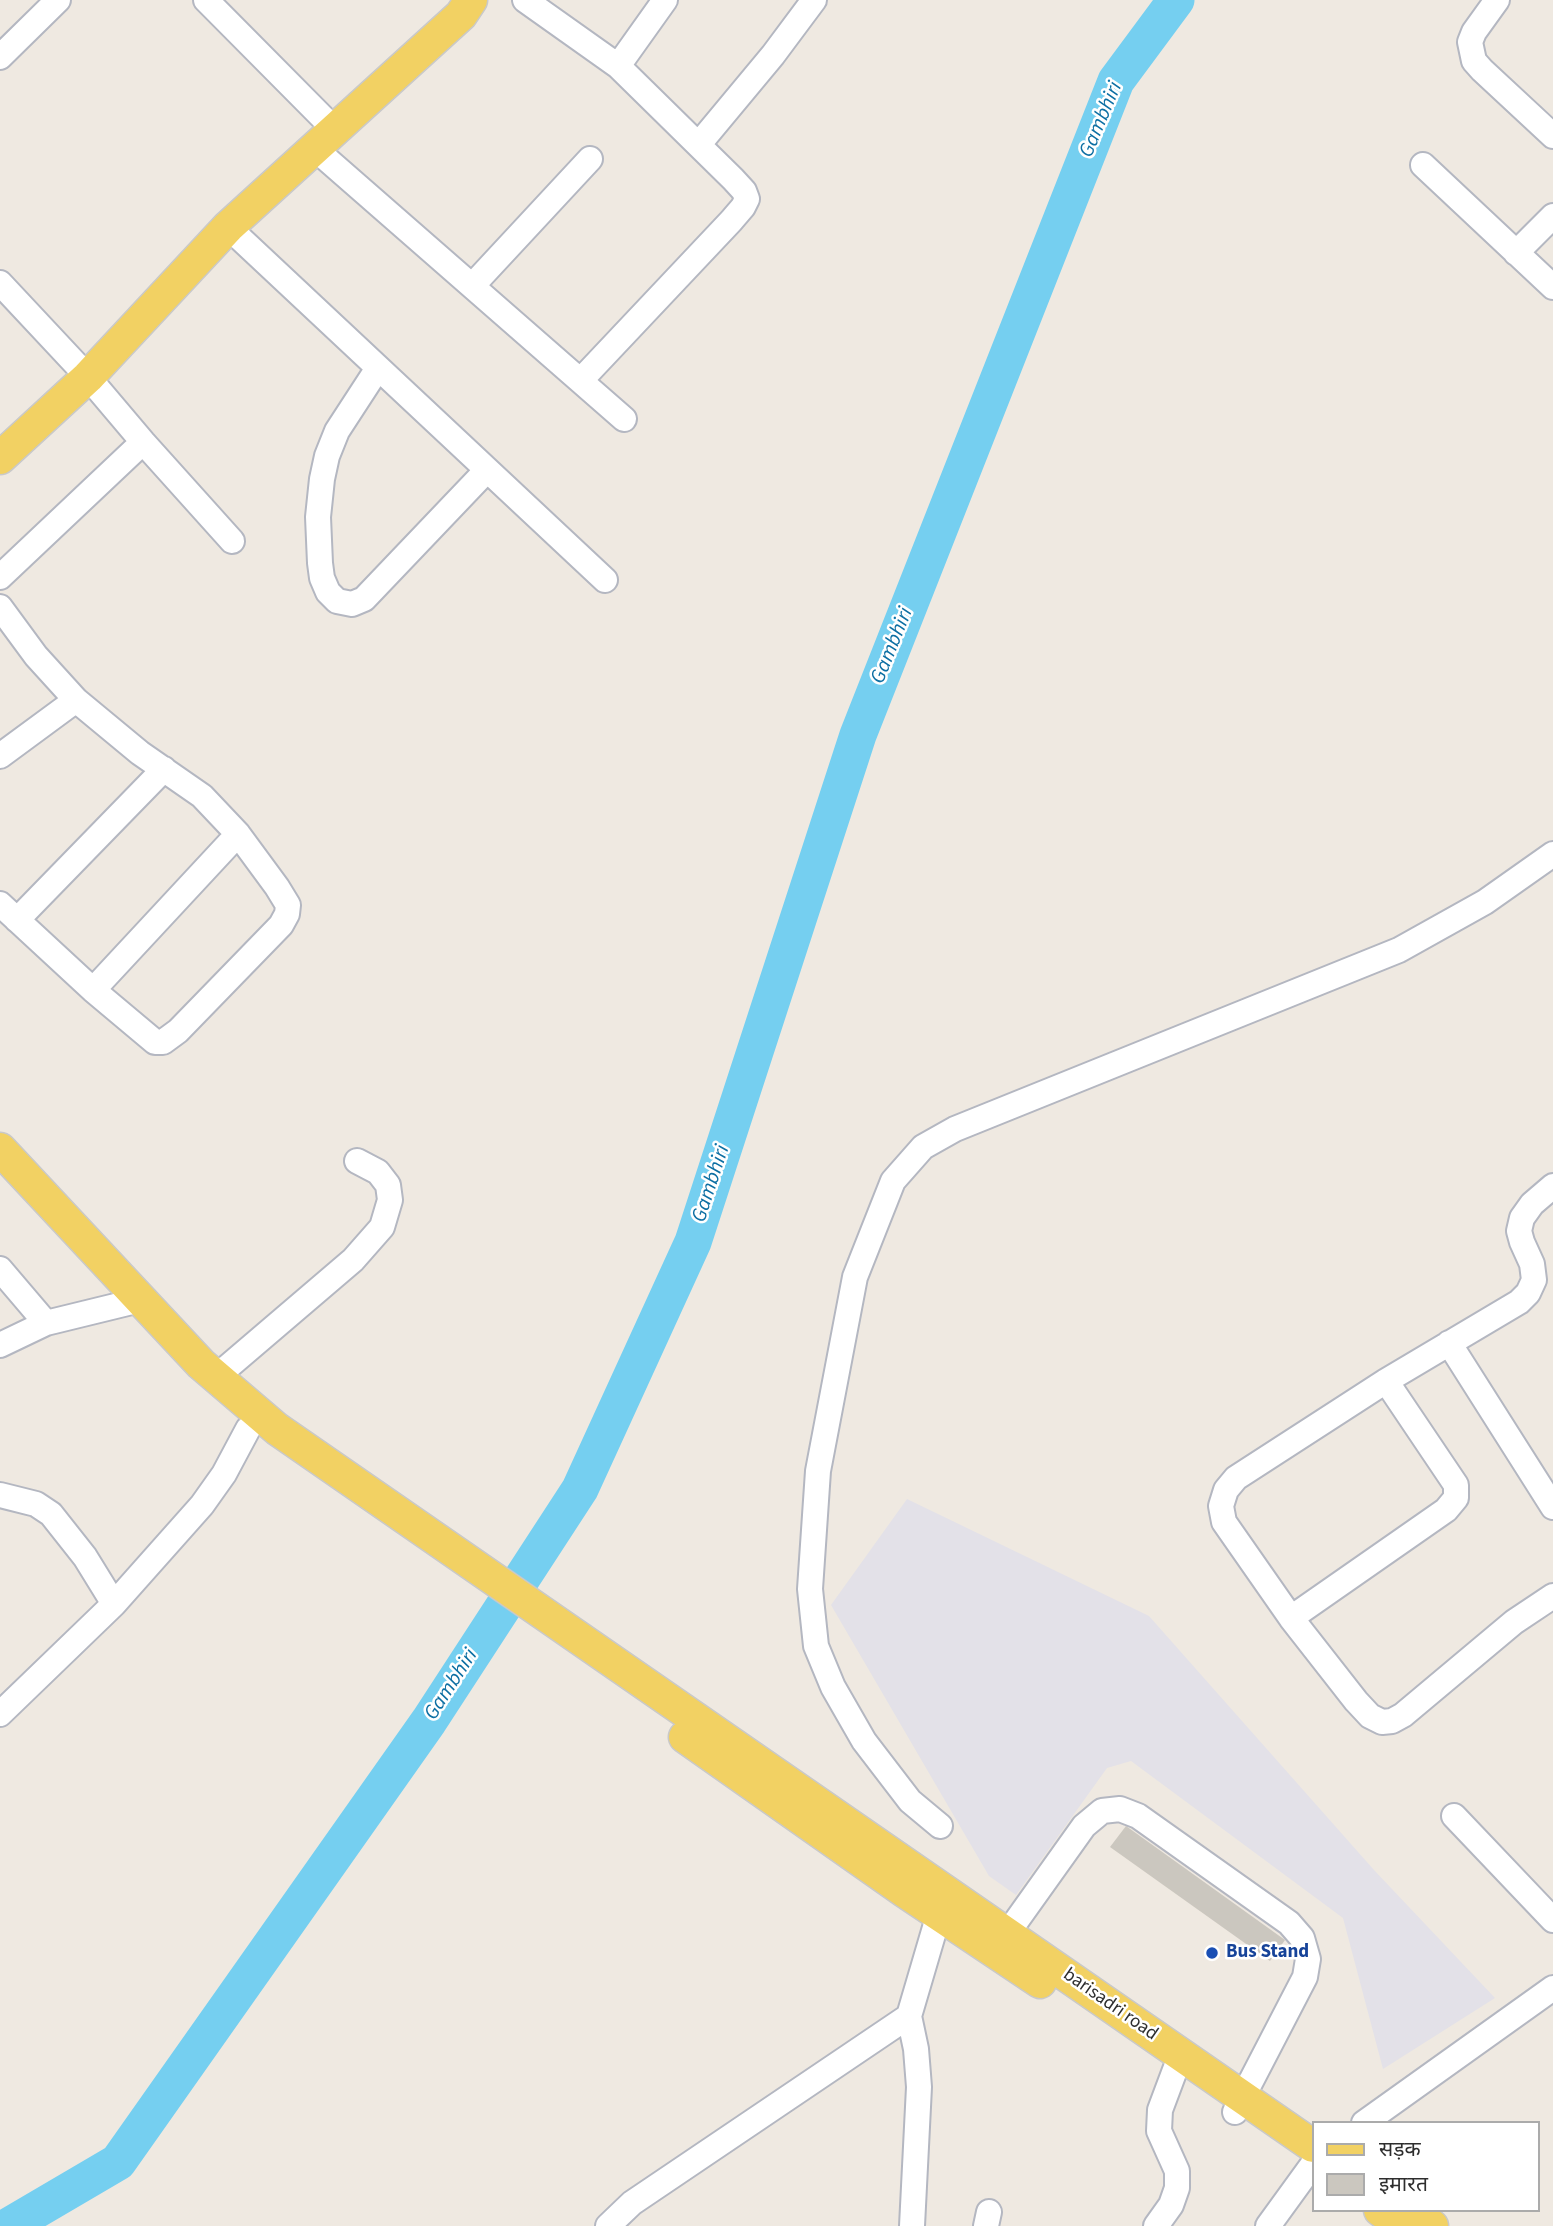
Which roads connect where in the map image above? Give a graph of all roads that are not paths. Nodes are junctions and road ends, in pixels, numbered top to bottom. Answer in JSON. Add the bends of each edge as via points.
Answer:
{"nodes":[{"id":1,"x":58,"y":0,"type":"edge"},
{"id":2,"x":206,"y":0,"type":"edge"},
{"id":3,"x":471,"y":0,"type":"edge"},
{"id":4,"x":525,"y":0,"type":"edge"},
{"id":5,"x":665,"y":0,"type":"edge"},
{"id":6,"x":814,"y":0,"type":"edge"},
{"id":7,"x":1497,"y":0,"type":"edge"},
{"id":8,"x":0,"y":57,"type":"edge"},
{"id":9,"x":618,"y":66,"type":"junction"},
{"id":10,"x":1553,"y":136,"type":"edge"},
{"id":11,"x":325,"y":139,"type":"junction"},
{"id":12,"x":699,"y":144,"type":"junction"},
{"id":13,"x":590,"y":159,"type":"dead end"},
{"id":14,"x":1423,"y":165,"type":"dead end"},
{"id":15,"x":1553,"y":216,"type":"edge"},
{"id":16,"x":228,"y":227,"type":"junction"},
{"id":17,"x":1517,"y":253,"type":"junction"},
{"id":18,"x":0,"y":283,"type":"edge"},
{"id":19,"x":472,"y":286,"type":"junction"},
{"id":20,"x":1553,"y":287,"type":"edge"},
{"id":21,"x":378,"y":368,"type":"junction"},
{"id":22,"x":88,"y":377,"type":"junction"},
{"id":23,"x":581,"y":380,"type":"junction"},
{"id":24,"x":624,"y":419,"type":"dead end"},
{"id":25,"x":143,"y":442,"type":"junction"},
{"id":26,"x":0,"y":457,"type":"edge"},
{"id":27,"x":487,"y":470,"type":"junction"},
{"id":28,"x":232,"y":541,"type":"dead end"},
{"id":29,"x":0,"y":577,"type":"edge"},
{"id":30,"x":605,"y":580,"type":"dead end"},
{"id":31,"x":0,"y":607,"type":"edge"},
{"id":32,"x":76,"y":700,"type":"junction"},
{"id":33,"x":0,"y":756,"type":"edge"},
{"id":34,"x":164,"y":769,"type":"junction"},
{"id":35,"x":237,"y":834,"type":"junction"},
{"id":36,"x":1553,"y":854,"type":"edge"},
{"id":37,"x":8,"y":912,"type":"edge"},
{"id":38,"x":93,"y":990,"type":"junction"},
{"id":39,"x":0,"y":1149,"type":"edge"},
{"id":40,"x":357,"y":1161,"type":"dead end"},
{"id":41,"x":1553,"y":1186,"type":"edge"},
{"id":42,"x":0,"y":1269,"type":"edge"},
{"id":43,"x":141,"y":1300,"type":"junction"},
{"id":44,"x":46,"y":1323,"type":"junction"},
{"id":45,"x":1449,"y":1343,"type":"junction"},
{"id":46,"x":0,"y":1345,"type":"edge"},
{"id":47,"x":208,"y":1371,"type":"junction"},
{"id":48,"x":1386,"y":1381,"type":"junction"},
{"id":49,"x":248,"y":1429,"type":"junction"},
{"id":50,"x":0,"y":1494,"type":"edge"},
{"id":51,"x":1553,"y":1507,"type":"edge"},
{"id":52,"x":1553,"y":1596,"type":"edge"},
{"id":53,"x":114,"y":1604,"type":"junction"},
{"id":54,"x":1291,"y":1618,"type":"junction"},
{"id":55,"x":3,"y":1703,"type":"edge"},
{"id":56,"x":1454,"y":1816,"type":"dead end"},
{"id":57,"x":940,"y":1826,"type":"dead end"},
{"id":58,"x":905,"y":1877,"type":"junction"},
{"id":59,"x":939,"y":1914,"type":"junction"},
{"id":60,"x":1553,"y":1920,"type":"edge"},
{"id":61,"x":1001,"y":1942,"type":"junction"},
{"id":62,"x":1553,"y":1989,"type":"edge"},
{"id":63,"x":909,"y":2016,"type":"junction"},
{"id":64,"x":1178,"y":2063,"type":"junction"},
{"id":65,"x":1239,"y":2104,"type":"junction"},
{"id":66,"x":1367,"y":2121,"type":"edge"},
{"id":67,"x":1312,"y":2145,"type":"edge"},
{"id":68,"x":1312,"y":2163,"type":"edge"},
{"id":69,"x":1312,"y":2165,"type":"edge"},
{"id":70,"x":1383,"y":2212,"type":"edge"},
{"id":71,"x":1412,"y":2212,"type":"edge"},
{"id":72,"x":608,"y":2226,"type":"edge"},
{"id":73,"x":912,"y":2226,"type":"edge"},
{"id":74,"x":1156,"y":2226,"type":"edge"},
{"id":75,"x":1268,"y":2226,"type":"edge"},
{"id":76,"x":1403,"y":2226,"type":"edge"},
{"id":77,"x":1432,"y":2226,"type":"edge"}],
"edges":[{"from":1,"to":8,"type":"street"},
{"from":2,"to":11,"type":"street"},
{"from":3,"to":11,"type":"main road","via":[[461,15]]},
{"from":4,"to":9,"type":"street"},
{"from":5,"to":9,"type":"street"},
{"from":6,"to":12,"type":"street"},
{"from":7,"to":10,"type":"street","via":[[1470,42],[1474,61]]},
{"from":9,"to":12,"type":"street"},
{"from":11,"to":16,"type":"main road"},
{"from":11,"to":19,"type":"street"},
{"from":12,"to":23,"type":"street","via":[[744,191],[743,207]]},
{"from":13,"to":19,"type":"street"},
{"from":14,"to":17,"type":"street"},
{"from":15,"to":17,"type":"street"},
{"from":16,"to":21,"type":"street"},
{"from":16,"to":22,"type":"main road"},
{"from":17,"to":20,"type":"street"},
{"from":18,"to":22,"type":"street"},
{"from":19,"to":23,"type":"street"},
{"from":21,"to":27,"type":"street"},
{"from":21,"to":27,"type":"street","via":[[337,431],[322,480],[320,563],[328,592],[337,601],[352,604],[364,599]]},
{"from":22,"to":25,"type":"street"},
{"from":22,"to":26,"type":"main road"},
{"from":23,"to":24,"type":"street"},
{"from":25,"to":28,"type":"street"},
{"from":25,"to":29,"type":"street"},
{"from":27,"to":30,"type":"street"},
{"from":31,"to":32,"type":"street"},
{"from":32,"to":33,"type":"street"},
{"from":32,"to":34,"type":"street"},
{"from":34,"to":35,"type":"street","via":[[202,796]]},
{"from":34,"to":37,"type":"street"},
{"from":35,"to":38,"type":"street"},
{"from":35,"to":38,"type":"street","via":[[288,905],[281,925],[163,1042],[146,1036]]},
{"from":36,"to":57,"type":"street","via":[[1485,902],[1399,950],[955,1129],[923,1147],[892,1181],[855,1277],[818,1471],[810,1590],[816,1646],[832,1688],[910,1801]]},
{"from":37,"to":38,"type":"street"},
{"from":39,"to":43,"type":"main road"},
{"from":40,"to":47,"type":"street","via":[[378,1172],[388,1185],[390,1199],[382,1227],[353,1260]]},
{"from":41,"to":45,"type":"street","via":[[1522,1218],[1522,1242],[1534,1280],[1528,1293]]},
{"from":42,"to":44,"type":"street"},
{"from":43,"to":44,"type":"street"},
{"from":43,"to":47,"type":"main road"},
{"from":44,"to":46,"type":"street"},
{"from":45,"to":48,"type":"street"},
{"from":45,"to":51,"type":"street"},
{"from":47,"to":49,"type":"main road","via":[[203,1378],[208,1388]]},
{"from":47,"to":58,"type":"main road","via":[[277,1429]]},
{"from":48,"to":54,"type":"street","via":[[1452,1478],[1456,1498],[1446,1510]]},
{"from":48,"to":54,"type":"street","via":[[1236,1478],[1226,1490],[1221,1506],[1224,1522]]},
{"from":49,"to":53,"type":"street","via":[[202,1505]]},
{"from":49,"to":58,"type":"main road"},
{"from":50,"to":53,"type":"street","via":[[36,1504],[51,1514]]},
{"from":52,"to":54,"type":"street","via":[[1514,1622],[1403,1715],[1382,1722],[1356,1701]]},
{"from":53,"to":55,"type":"street"},
{"from":56,"to":60,"type":"street"},
{"from":58,"to":59,"type":"main road","name":"barisadri road"},
{"from":58,"to":61,"type":"main road","name":"barisadri road"},
{"from":59,"to":61,"type":"main road","name":"barisadri road"},
{"from":59,"to":63,"type":"street"},
{"from":61,"to":64,"type":"main road","name":"barisadri road"},
{"from":61,"to":65,"type":"street","via":[[1084,1826],[1102,1811],[1121,1809],[1138,1816],[1289,1923],[1302,1938],[1308,1959],[1305,1977]]},
{"from":62,"to":66,"type":"street"},
{"from":63,"to":72,"type":"street","via":[[632,2203]]},
{"from":63,"to":73,"type":"street","via":[[919,2087]]},
{"from":64,"to":65,"type":"main road","name":"barisadri road"},
{"from":64,"to":74,"type":"street","via":[[1160,2110],[1159,2131],[1177,2171],[1177,2188]]},
{"from":65,"to":67,"type":"main road","name":"barisadri road"},
{"from":65,"to":68,"type":"main road","name":"barisadri road"},
{"from":69,"to":75,"type":"street"},
{"from":70,"to":76,"type":"main road"},
{"from":71,"to":77,"type":"main road"}]}
